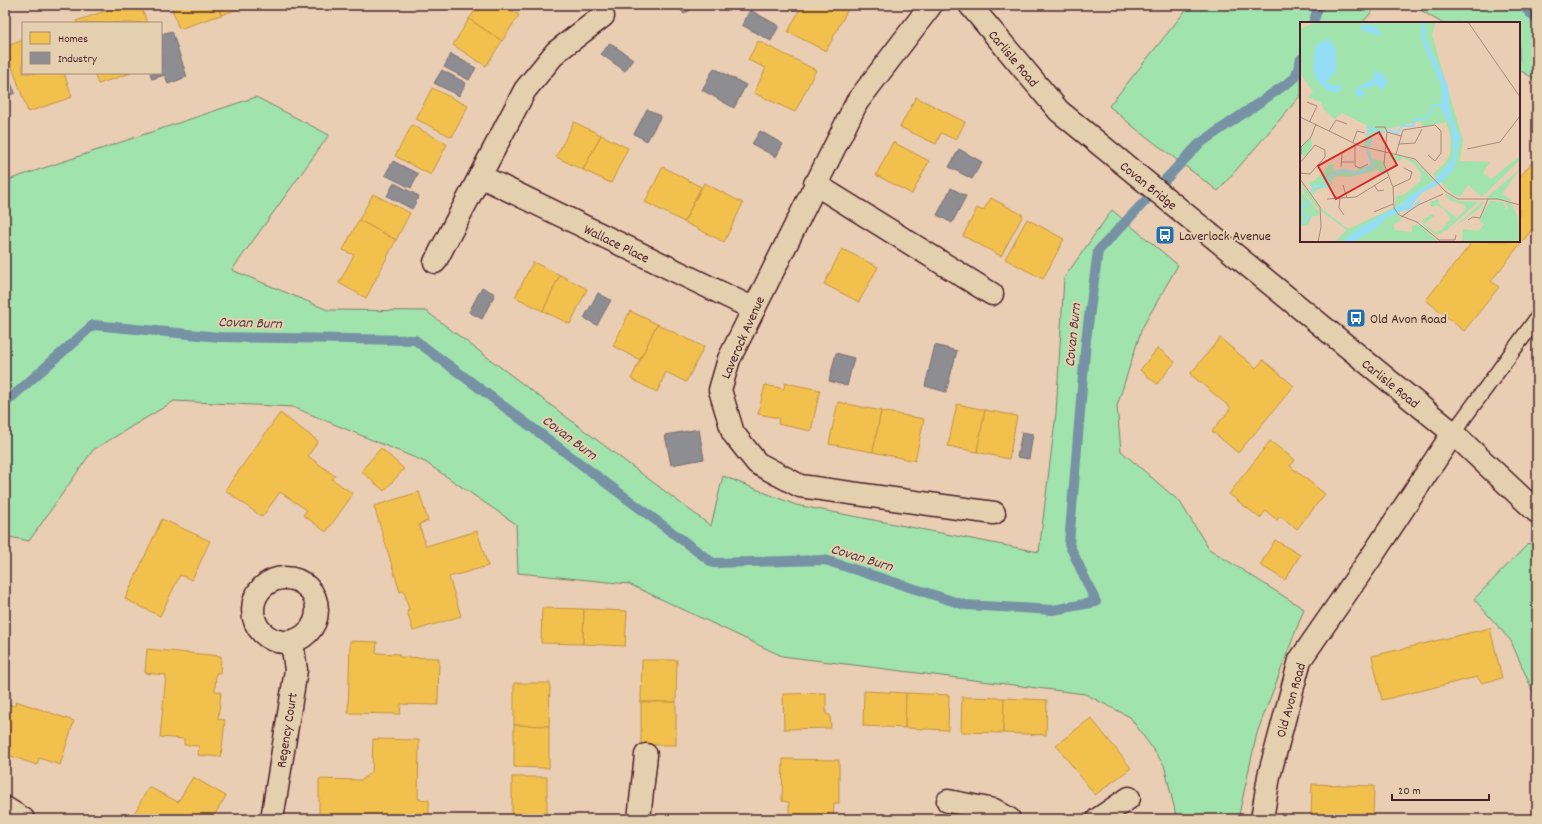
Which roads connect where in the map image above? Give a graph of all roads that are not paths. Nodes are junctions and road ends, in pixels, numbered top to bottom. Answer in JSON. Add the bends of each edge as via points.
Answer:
{"nodes":[{"id":1,"x":931,"y":5,"type":"edge"},
{"id":2,"x":970,"y":5,"type":"edge"},
{"id":3,"x":603,"y":16,"type":"dead end"},
{"id":4,"x":1060,"y":111,"type":"joint"},
{"id":5,"x":480,"y":176,"type":"junction"},
{"id":6,"x":815,"y":184,"type":"junction"},
{"id":7,"x":1239,"y":259,"type":"joint"},
{"id":8,"x":435,"y":262,"type":"dead end"},
{"id":9,"x":992,"y":294,"type":"dead end"},
{"id":10,"x":754,"y":309,"type":"junction"},
{"id":11,"x":1537,"y":318,"type":"edge"},
{"id":12,"x":1453,"y":434,"type":"junction"},
{"id":13,"x":1537,"y":512,"type":"edge"},
{"id":14,"x":994,"y":513,"type":"dead end"},
{"id":15,"x":292,"y":642,"type":"dead end"},
{"id":16,"x":646,"y":755,"type":"dead end"},
{"id":17,"x":1129,"y":798,"type":"dead end"},
{"id":18,"x":948,"y":801,"type":"dead end"},
{"id":19,"x":5,"y":808,"type":"edge"},
{"id":20,"x":24,"y":819,"type":"edge"},
{"id":21,"x":272,"y":819,"type":"edge"},
{"id":22,"x":639,"y":819,"type":"edge"},
{"id":23,"x":1009,"y":819,"type":"edge"},
{"id":24,"x":1098,"y":819,"type":"edge"},
{"id":25,"x":1262,"y":819,"type":"edge"}],
"edges":[{"from":1,"to":6,"type":"street","name":"Laverock Avenue","via":[[857,102]]},
{"from":2,"to":4,"type":"street","name":"Carlisle Road"},
{"from":3,"to":5,"type":"street","via":[[556,52],[525,90]]},
{"from":4,"to":7,"type":"street","name":"Covan Bridge"},
{"from":5,"to":8,"type":"street"},
{"from":5,"to":10,"type":"street","name":"Wallace Place"},
{"from":6,"to":9,"type":"street"},
{"from":6,"to":10,"type":"street","name":"Laverock Avenue"},
{"from":7,"to":12,"type":"street","name":"Carlisle Road"},
{"from":10,"to":14,"type":"street","name":"Laverock Avenue","via":[[729,359],[720,390],[733,433],[757,463],[800,486]]},
{"from":11,"to":12,"type":"lane"},
{"from":12,"to":13,"type":"street","name":"Carlisle Road"},
{"from":12,"to":25,"type":"street","name":"Old Avon Road","via":[[1300,660],[1269,776]]},
{"from":15,"to":21,"type":"street","name":"Regency Court","via":[[296,670]]},
{"from":16,"to":22,"type":"street"},
{"from":17,"to":24,"type":"street"},
{"from":18,"to":23,"type":"street","via":[[994,810]]},
{"from":19,"to":20,"type":"street"}]}
